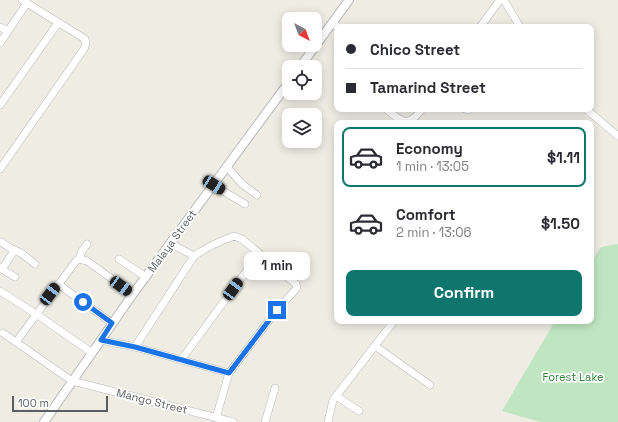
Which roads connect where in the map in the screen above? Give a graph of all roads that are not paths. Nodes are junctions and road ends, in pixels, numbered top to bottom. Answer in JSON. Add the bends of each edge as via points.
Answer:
{"nodes":[{"id":1,"x":349,"y":0,"type":"edge"},
{"id":2,"x":500,"y":0,"type":"edge"},
{"id":3,"x":504,"y":0,"type":"edge"},
{"id":4,"x":25,"y":1,"type":"edge"},
{"id":5,"x":58,"y":23,"type":"junction"},
{"id":6,"x":336,"y":24,"type":"edge"},
{"id":7,"x":482,"y":24,"type":"edge"},
{"id":8,"x":518,"y":24,"type":"edge"},
{"id":9,"x":334,"y":26,"type":"edge"},
{"id":10,"x":0,"y":27,"type":"edge"},
{"id":11,"x":8,"y":32,"type":"junction"},
{"id":12,"x":0,"y":43,"type":"edge"},
{"id":13,"x":306,"y":60,"type":"edge"},
{"id":14,"x":282,"y":92,"type":"edge"},
{"id":15,"x":0,"y":105,"type":"edge"},
{"id":16,"x":390,"y":112,"type":"edge"},
{"id":17,"x":420,"y":112,"type":"edge"},
{"id":18,"x":590,"y":112,"type":"edge"},
{"id":19,"x":400,"y":120,"type":"edge"},
{"id":20,"x":413,"y":120,"type":"edge"},
{"id":21,"x":618,"y":136,"type":"edge"},
{"id":22,"x":227,"y":167,"type":"junction"},
{"id":23,"x":0,"y":168,"type":"edge"},
{"id":24,"x":214,"y":185,"type":"junction"},
{"id":25,"x":257,"y":196,"type":"dead end"},
{"id":26,"x":245,"y":204,"type":"dead end"},
{"id":27,"x":1,"y":242,"type":"dead end"},
{"id":28,"x":170,"y":243,"type":"junction"},
{"id":29,"x":87,"y":244,"type":"dead end"},
{"id":30,"x":14,"y":251,"type":"junction"},
{"id":31,"x":259,"y":254,"type":"junction"},
{"id":32,"x":194,"y":256,"type":"junction"},
{"id":33,"x":120,"y":258,"type":"dead end"},
{"id":34,"x":79,"y":259,"type":"junction"},
{"id":35,"x":35,"y":264,"type":"dead end"},
{"id":36,"x":1,"y":268,"type":"edge"},
{"id":37,"x":146,"y":277,"type":"junction"},
{"id":38,"x":14,"y":278,"type":"dead end"},
{"id":39,"x":58,"y":284,"type":"junction"},
{"id":40,"x":0,"y":291,"type":"edge"},
{"id":41,"x":133,"y":294,"type":"junction"},
{"id":42,"x":36,"y":314,"type":"junction"},
{"id":43,"x":112,"y":323,"type":"junction"},
{"id":44,"x":392,"y":324,"type":"edge"},
{"id":45,"x":1,"y":333,"type":"edge"},
{"id":46,"x":101,"y":340,"type":"junction"},
{"id":47,"x":16,"y":342,"type":"junction"},
{"id":48,"x":375,"y":346,"type":"junction"},
{"id":49,"x":135,"y":347,"type":"junction"},
{"id":50,"x":91,"y":352,"type":"junction"},
{"id":51,"x":181,"y":360,"type":"junction"},
{"id":52,"x":229,"y":373,"type":"junction"},
{"id":53,"x":72,"y":381,"type":"junction"},
{"id":54,"x":430,"y":385,"type":"dead end"},
{"id":55,"x":274,"y":388,"type":"dead end"},
{"id":56,"x":336,"y":396,"type":"junction"},
{"id":57,"x":360,"y":411,"type":"dead end"},
{"id":58,"x":216,"y":418,"type":"junction"},
{"id":59,"x":44,"y":422,"type":"edge"},
{"id":60,"x":233,"y":422,"type":"edge"},
{"id":61,"x":265,"y":422,"type":"edge"},
{"id":62,"x":328,"y":422,"type":"edge"}],
"edges":[{"from":1,"to":6,"type":"street"},
{"from":2,"to":7,"type":"street"},
{"from":3,"to":8,"type":"street"},
{"from":4,"to":5,"type":"street"},
{"from":4,"to":11,"type":"street"},
{"from":5,"to":15,"type":"street"},
{"from":5,"to":23,"type":"street","via":[[85,39],[86,44]]},
{"from":9,"to":13,"type":"street"},
{"from":10,"to":11,"type":"street"},
{"from":11,"to":12,"type":"street"},
{"from":14,"to":22,"type":"street","name":"Malaya Street"},
{"from":16,"to":19,"type":"street"},
{"from":17,"to":20,"type":"street"},
{"from":18,"to":21,"type":"street"},
{"from":22,"to":24,"type":"street","name":"Malaya Street"},
{"from":22,"to":25,"type":"street"},
{"from":24,"to":26,"type":"street"},
{"from":24,"to":28,"type":"street","name":"Malaya Street"},
{"from":27,"to":30,"type":"street"},
{"from":28,"to":32,"type":"street"},
{"from":28,"to":37,"type":"street","name":"Malaya Street"},
{"from":29,"to":34,"type":"street"},
{"from":30,"to":35,"type":"street","via":[[21,252]]},
{"from":30,"to":36,"type":"street"},
{"from":31,"to":32,"type":"street","via":[[242,239],[234,236],[209,246]]},
{"from":31,"to":51,"type":"street"},
{"from":31,"to":52,"type":"street","via":[[296,284],[297,288]]},
{"from":32,"to":49,"type":"street"},
{"from":33,"to":37,"type":"street"},
{"from":34,"to":39,"type":"street"},
{"from":34,"to":41,"type":"street","via":[[88,261]]},
{"from":36,"to":38,"type":"street"},
{"from":37,"to":41,"type":"street","name":"Malaya Street"},
{"from":39,"to":42,"type":"street"},
{"from":39,"to":43,"type":"street"},
{"from":40,"to":42,"type":"street"},
{"from":41,"to":43,"type":"street","name":"Malaya Street"},
{"from":42,"to":47,"type":"street"},
{"from":42,"to":50,"type":"street"},
{"from":43,"to":46,"type":"street","name":"Malaya Street"},
{"from":44,"to":48,"type":"street"},
{"from":45,"to":47,"type":"street"},
{"from":46,"to":49,"type":"street"},
{"from":46,"to":50,"type":"street","name":"Malaya Street"},
{"from":47,"to":53,"type":"street"},
{"from":48,"to":54,"type":"street"},
{"from":48,"to":56,"type":"street"},
{"from":49,"to":51,"type":"street"},
{"from":50,"to":53,"type":"street","name":"Malaya Street"},
{"from":51,"to":52,"type":"street"},
{"from":52,"to":58,"type":"street"},
{"from":53,"to":58,"type":"street","name":"Mango Street"},
{"from":53,"to":59,"type":"street","name":"Malaya Street"},
{"from":55,"to":61,"type":"street"},
{"from":56,"to":57,"type":"street"},
{"from":56,"to":62,"type":"street"},
{"from":58,"to":60,"type":"street","name":"Mango Street"}]}
